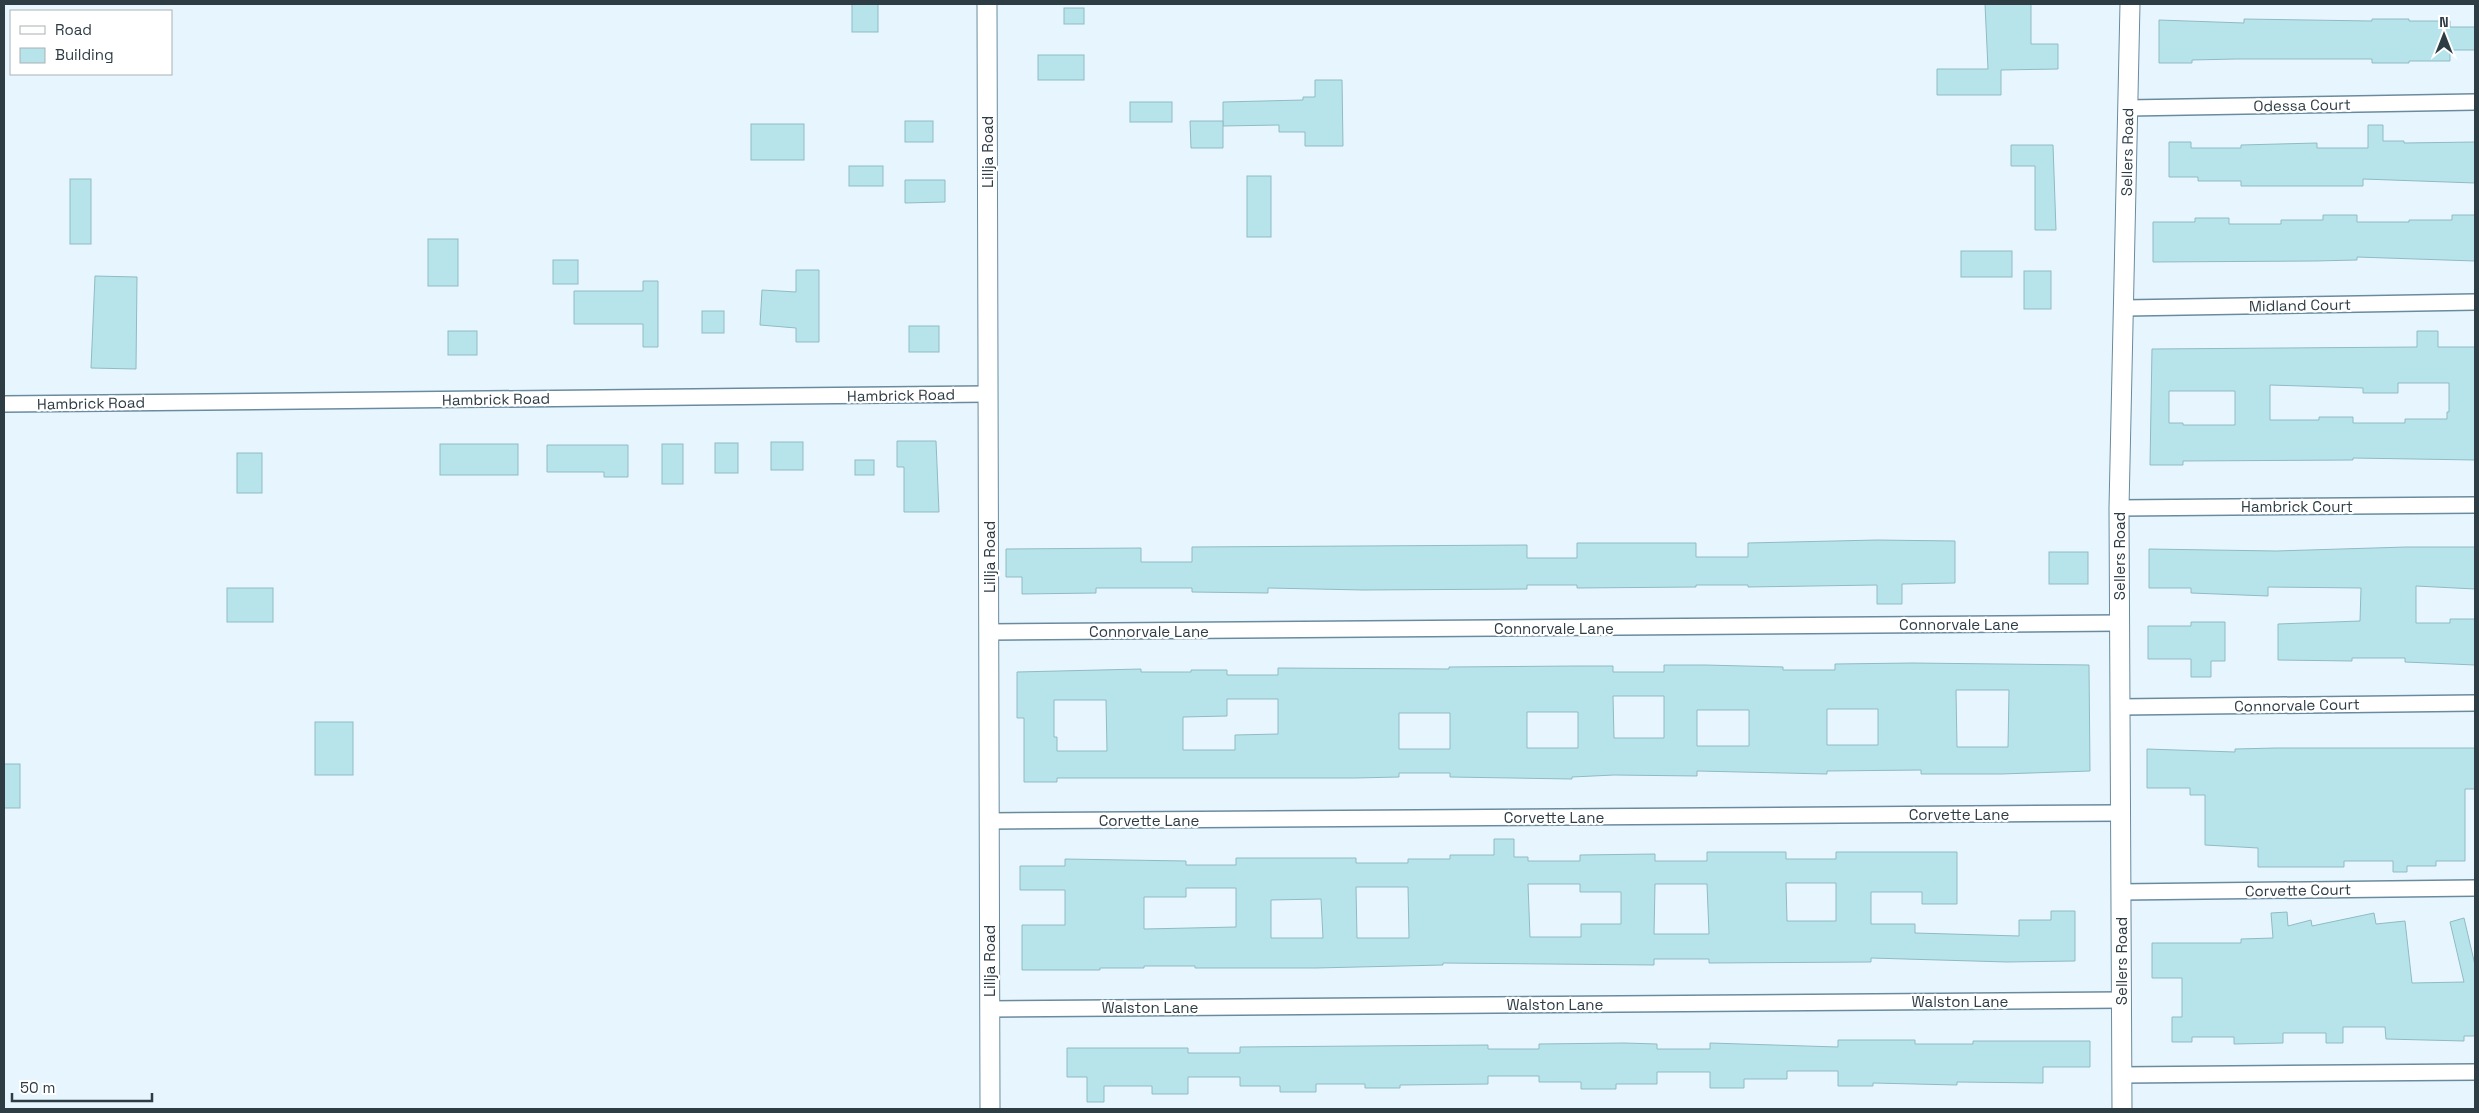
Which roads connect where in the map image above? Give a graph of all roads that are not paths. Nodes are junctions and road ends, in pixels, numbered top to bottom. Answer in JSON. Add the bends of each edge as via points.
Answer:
{"nodes":[{"id":1,"x":987,"y":4,"type":"edge"},
{"id":2,"x":2130,"y":4,"type":"edge"},
{"id":3,"x":2475,"y":102,"type":"edge"},
{"id":4,"x":2128,"y":108,"type":"junction"},
{"id":5,"x":2475,"y":302,"type":"edge"},
{"id":6,"x":2125,"y":308,"type":"junction"},
{"id":7,"x":988,"y":394,"type":"junction"},
{"id":8,"x":4,"y":404,"type":"edge"},
{"id":9,"x":2475,"y":505,"type":"edge"},
{"id":10,"x":2119,"y":508,"type":"junction"},
{"id":11,"x":2119,"y":623,"type":"junction"},
{"id":12,"x":989,"y":632,"type":"junction"},
{"id":13,"x":2475,"y":703,"type":"edge"},
{"id":14,"x":2120,"y":707,"type":"junction"},
{"id":15,"x":2120,"y":813,"type":"junction"},
{"id":16,"x":988,"y":821,"type":"junction"},
{"id":17,"x":2475,"y":888,"type":"edge"},
{"id":18,"x":2121,"y":892,"type":"junction"},
{"id":19,"x":2121,"y":1000,"type":"junction"},
{"id":20,"x":990,"y":1009,"type":"junction"},
{"id":21,"x":2475,"y":1072,"type":"edge"},
{"id":22,"x":2122,"y":1075,"type":"junction"},
{"id":23,"x":990,"y":1109,"type":"edge"},
{"id":24,"x":2122,"y":1109,"type":"edge"}],
"edges":[{"from":1,"to":7,"type":"street","name":"Lillja Road"},
{"from":2,"to":4,"type":"street","name":"Sellers Road"},
{"from":3,"to":4,"type":"street","name":"Odessa Court"},
{"from":4,"to":6,"type":"street","name":"Sellers Road"},
{"from":5,"to":6,"type":"street","name":"Midland Court"},
{"from":6,"to":10,"type":"street","name":"Sellers Road"},
{"from":7,"to":8,"type":"street","name":"Hambrick Road"},
{"from":7,"to":12,"type":"street","name":"Lillja Road"},
{"from":9,"to":10,"type":"street","name":"Hambrick Court"},
{"from":10,"to":11,"type":"street","name":"Sellers Road"},
{"from":11,"to":12,"type":"street","name":"Connorvale Lane"},
{"from":11,"to":14,"type":"street","name":"Sellers Road"},
{"from":12,"to":16,"type":"street","name":"Lillja Road"},
{"from":13,"to":14,"type":"street","name":"Connorvale Court"},
{"from":14,"to":15,"type":"street","name":"Sellers Road"},
{"from":15,"to":16,"type":"street","name":"Corvette Lane"},
{"from":15,"to":18,"type":"street","name":"Sellers Road"},
{"from":16,"to":20,"type":"street","name":"Lillja Road"},
{"from":17,"to":18,"type":"street","name":"Corvette Court"},
{"from":18,"to":19,"type":"street","name":"Sellers Road"},
{"from":19,"to":20,"type":"street","name":"Walston Lane"},
{"from":19,"to":22,"type":"street","name":"Sellers Road"},
{"from":20,"to":23,"type":"street","name":"Lillja Road"},
{"from":21,"to":22,"type":"street"},
{"from":22,"to":24,"type":"street","name":"Sellers Road"}]}
